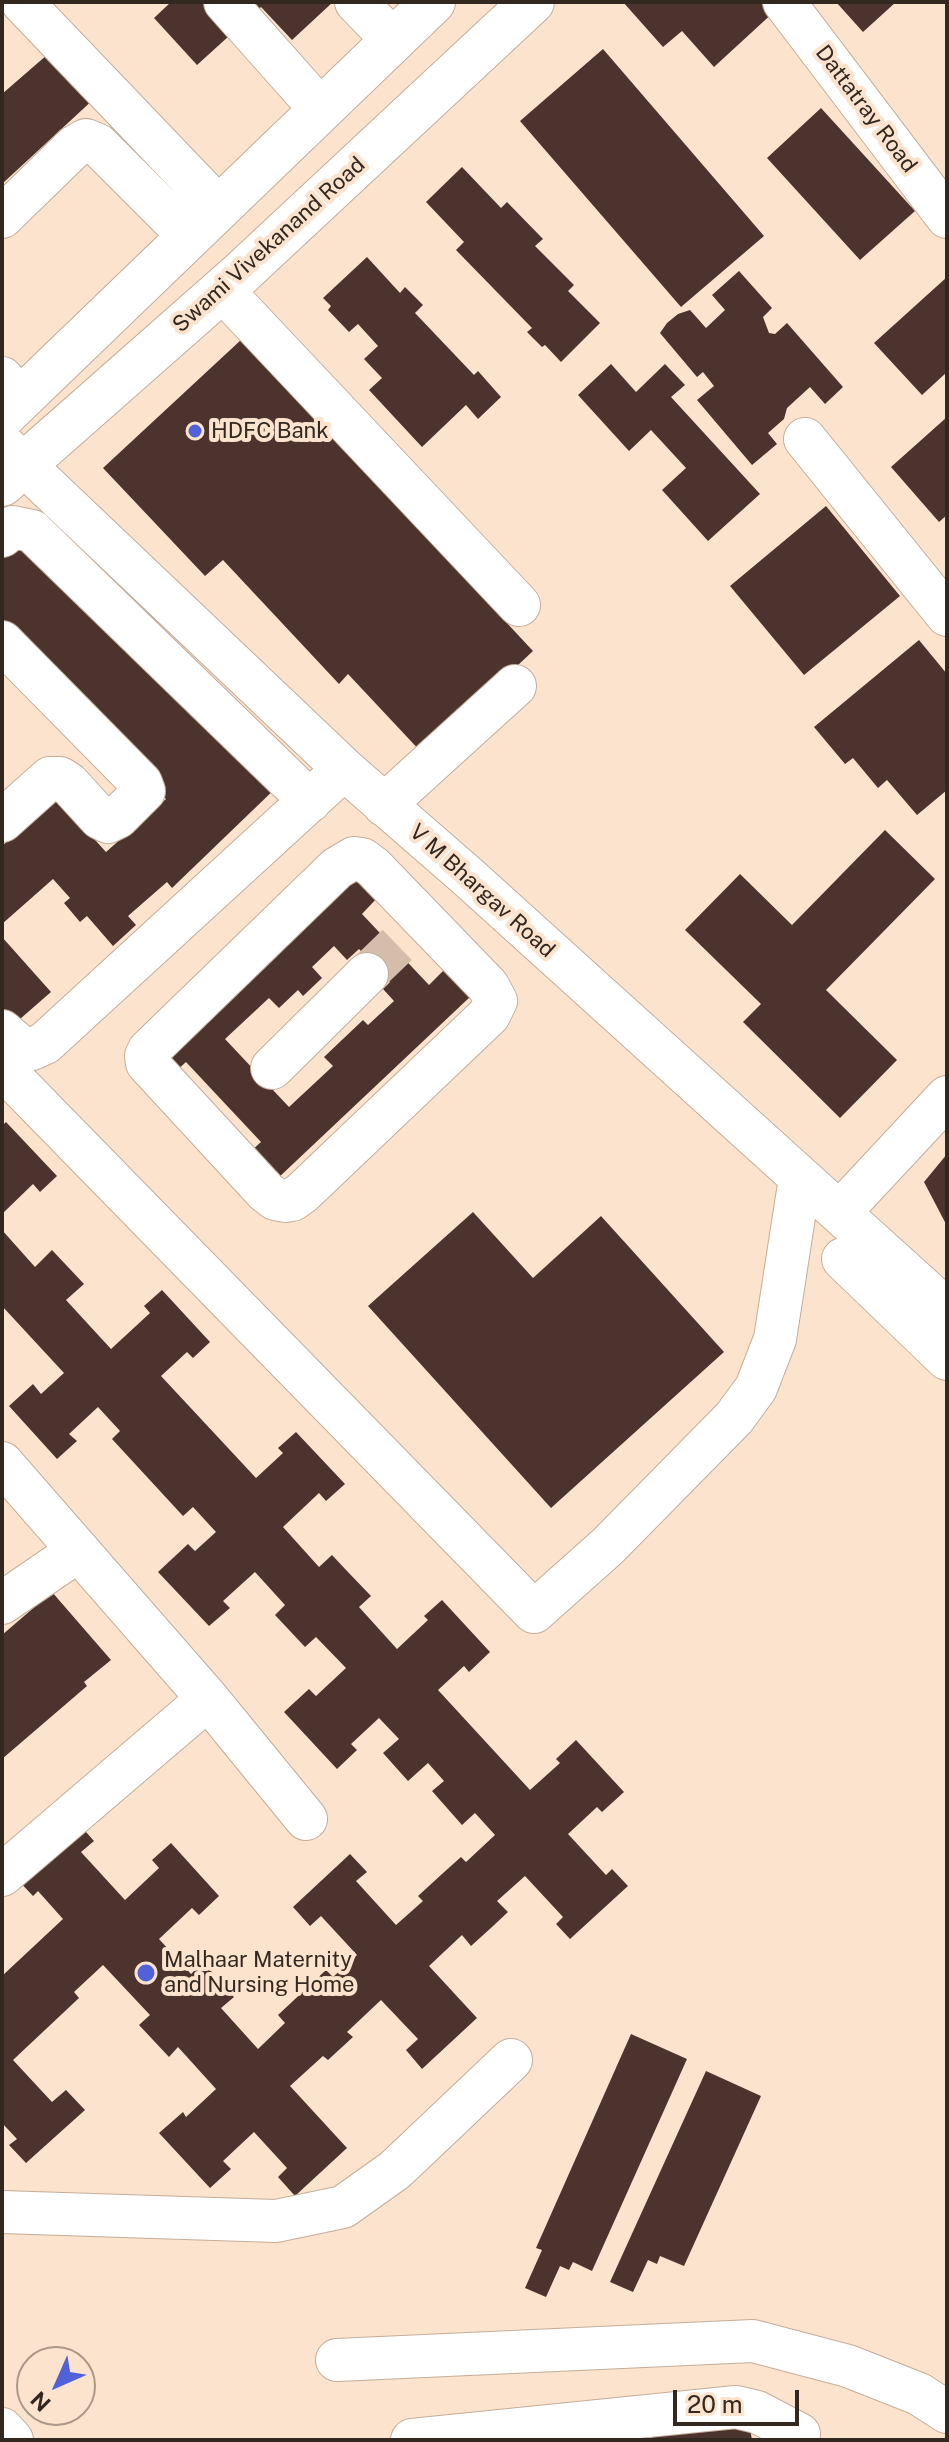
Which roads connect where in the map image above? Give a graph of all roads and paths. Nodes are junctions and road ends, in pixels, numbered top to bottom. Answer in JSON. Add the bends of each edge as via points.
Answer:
{"nodes":[{"id":1,"x":22,"y":2,"type":"edge"},
{"id":2,"x":225,"y":2,"type":"edge"},
{"id":3,"x":356,"y":2,"type":"edge"},
{"id":4,"x":433,"y":2,"type":"edge"},
{"id":5,"x":532,"y":2,"type":"edge"},
{"id":6,"x":784,"y":2,"type":"edge"},
{"id":7,"x":393,"y":40,"type":"junction"},
{"id":8,"x":321,"y":110,"type":"junction"},
{"id":9,"x":2,"y":217,"type":"edge"},
{"id":10,"x":947,"y":217,"type":"edge"},
{"id":11,"x":204,"y":222,"type":"junction"},
{"id":12,"x":222,"y":290,"type":"junction"},
{"id":13,"x":8,"y":398,"type":"edge"},
{"id":14,"x":805,"y":439,"type":"dead end"},
{"id":15,"x":9,"y":464,"type":"edge"},
{"id":16,"x":3,"y":532,"type":"edge"},
{"id":17,"x":519,"y":605,"type":"dead end"},
{"id":18,"x":947,"y":615,"type":"edge"},
{"id":19,"x":2,"y":642,"type":"edge"},
{"id":20,"x":515,"y":686,"type":"dead end"},
{"id":21,"x":344,"y":769,"type":"junction"},
{"id":22,"x":310,"y":801,"type":"junction"},
{"id":23,"x":384,"y":805,"type":"junction"},
{"id":24,"x":2,"y":821,"type":"edge"},
{"id":25,"x":467,"y":876,"type":"junction"},
{"id":26,"x":411,"y":932,"type":"junction"},
{"id":27,"x":367,"y":974,"type":"tunnel mouth"},
{"id":28,"x":2,"y":1031,"type":"edge"},
{"id":29,"x":2,"y":1068,"type":"edge"},
{"id":30,"x":272,"y":1068,"type":"dead end"},
{"id":31,"x":947,"y":1097,"type":"edge"},
{"id":32,"x":800,"y":1178,"type":"junction"},
{"id":33,"x":840,"y":1212,"type":"junction"},
{"id":34,"x":843,"y":1259,"type":"dead end"},
{"id":35,"x":923,"y":1304,"type":"edge"},
{"id":36,"x":947,"y":1359,"type":"edge"},
{"id":37,"x":2,"y":1463,"type":"edge"},
{"id":38,"x":78,"y":1551,"type":"junction"},
{"id":39,"x":2,"y":1603,"type":"edge"},
{"id":40,"x":208,"y":1699,"type":"junction"},
{"id":41,"x":306,"y":1819,"type":"dead end"},
{"id":42,"x":2,"y":1875,"type":"edge"},
{"id":43,"x":511,"y":2060,"type":"dead end"},
{"id":44,"x":2,"y":2212,"type":"edge"},
{"id":45,"x":337,"y":2360,"type":"dead end"},
{"id":46,"x":947,"y":2412,"type":"edge"},
{"id":47,"x":2,"y":2429,"type":"edge"},
{"id":48,"x":474,"y":2436,"type":"edge"},
{"id":49,"x":802,"y":2438,"type":"edge"},
{"id":50,"x":12,"y":2440,"type":"edge"},
{"id":51,"x":412,"y":2440,"type":"edge"}],
"edges":[{"from":1,"to":11,"type":"street"},
{"from":2,"to":8,"type":"street"},
{"from":3,"to":7,"type":"street"},
{"from":4,"to":7,"type":"main road"},
{"from":5,"to":12,"type":"main road","name":"Swami Vivekanand Road"},
{"from":6,"to":10,"type":"street","name":"Dattatray Road"},
{"from":7,"to":8,"type":"main road"},
{"from":8,"to":11,"type":"main road"},
{"from":9,"to":11,"type":"street","via":[[86,140]]},
{"from":11,"to":13,"type":"main road"},
{"from":12,"to":15,"type":"main road","name":"Swami Vivekanand Road"},
{"from":12,"to":17,"type":"street"},
{"from":14,"to":18,"type":"street"},
{"from":15,"to":21,"type":"street","name":"V M Bhargav Road"},
{"from":16,"to":22,"type":"street","via":[[13,527],[32,531]]},
{"from":19,"to":24,"type":"street","via":[[144,791],[108,822],[68,783],[50,778]]},
{"from":20,"to":23,"type":"street"},
{"from":21,"to":22,"type":"street"},
{"from":21,"to":23,"type":"street","name":"V M Bhargav Road"},
{"from":22,"to":28,"type":"street","via":[[45,1043],[22,1048]]},
{"from":23,"to":25,"type":"street","name":"V M Bhargav Road"},
{"from":25,"to":26,"type":"street"},
{"from":25,"to":32,"type":"street","name":"V M Bhargav Road"},
{"from":26,"to":26,"type":"street","via":[[373,867],[362,859],[346,861],[149,1050],[147,1063],[275,1199],[292,1200],[302,1193],[493,1008],[496,1001],[488,986]]},
{"from":27,"to":30,"type":"street"},
{"from":29,"to":32,"type":"street","via":[[534,1612],[608,1546],[734,1418],[756,1388],[775,1339]]},
{"from":31,"to":33,"type":"street"},
{"from":32,"to":33,"type":"street","name":"V M Bhargav Road"},
{"from":33,"to":35,"type":"street","name":"V M Bhargav Road"},
{"from":34,"to":35,"type":"street"},
{"from":35,"to":36,"type":"street"},
{"from":37,"to":38,"type":"street"},
{"from":38,"to":39,"type":"street"},
{"from":38,"to":40,"type":"street"},
{"from":40,"to":41,"type":"street"},
{"from":40,"to":42,"type":"street"},
{"from":43,"to":44,"type":"street","via":[[395,2170],[343,2207],[276,2221]]},
{"from":45,"to":46,"type":"street","via":[[753,2341],[848,2366],[919,2394]]},
{"from":47,"to":50,"type":"street"},
{"from":48,"to":49,"type":"street","via":[[736,2407],[757,2412]]},
{"from":48,"to":51,"type":"street"}]}
